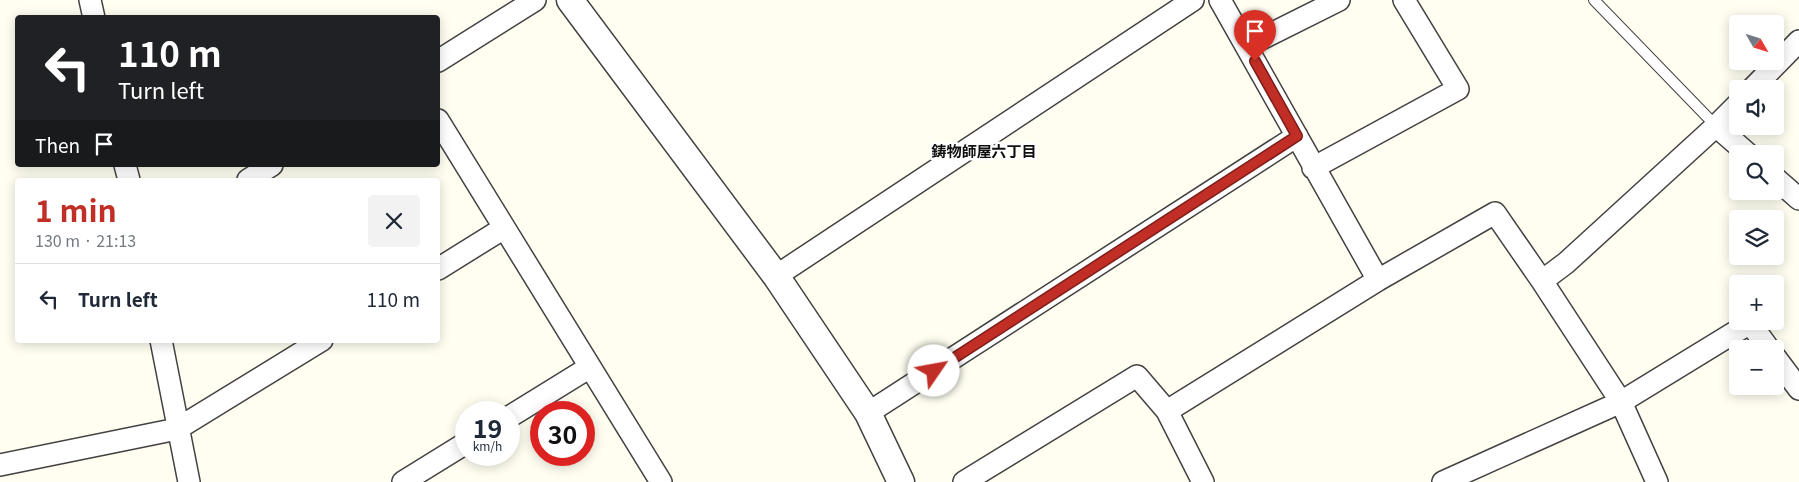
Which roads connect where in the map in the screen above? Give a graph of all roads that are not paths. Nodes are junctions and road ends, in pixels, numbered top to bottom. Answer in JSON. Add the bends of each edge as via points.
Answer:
{"nodes":[{"id":1,"x":90,"y":0,"type":"edge"},
{"id":2,"x":535,"y":0,"type":"edge"},
{"id":3,"x":570,"y":0,"type":"edge"},
{"id":4,"x":1194,"y":0,"type":"edge"},
{"id":5,"x":1220,"y":0,"type":"edge"},
{"id":6,"x":1339,"y":0,"type":"edge"},
{"id":7,"x":1404,"y":0,"type":"edge"},
{"id":8,"x":1594,"y":0,"type":"edge"},
{"id":9,"x":93,"y":15,"type":"edge"},
{"id":10,"x":1799,"y":40,"type":"edge"},
{"id":11,"x":1247,"y":46,"type":"junction"},
{"id":12,"x":440,"y":60,"type":"edge"},
{"id":13,"x":1761,"y":80,"type":"edge"},
{"id":14,"x":1729,"y":113,"type":"edge"},
{"id":15,"x":440,"y":123,"type":"edge"},
{"id":16,"x":1716,"y":126,"type":"junction"},
{"id":17,"x":1297,"y":136,"type":"junction"},
{"id":18,"x":1738,"y":145,"type":"edge"},
{"id":19,"x":269,"y":167,"type":"edge"},
{"id":20,"x":1313,"y":168,"type":"junction"},
{"id":21,"x":251,"y":178,"type":"edge"},
{"id":22,"x":1784,"y":186,"type":"edge"},
{"id":23,"x":1799,"y":199,"type":"edge"},
{"id":24,"x":504,"y":228,"type":"junction"},
{"id":25,"x":440,"y":268,"type":"edge"},
{"id":26,"x":776,"y":276,"type":"junction"},
{"id":27,"x":1378,"y":280,"type":"junction"},
{"id":28,"x":1542,"y":281,"type":"junction"},
{"id":29,"x":1762,"y":340,"type":"edge"},
{"id":30,"x":162,"y":343,"type":"edge"},
{"id":31,"x":317,"y":343,"type":"edge"},
{"id":32,"x":590,"y":367,"type":"junction"},
{"id":33,"x":1784,"y":369,"type":"edge"},
{"id":34,"x":1799,"y":389,"type":"edge"},
{"id":35,"x":1621,"y":402,"type":"junction"},
{"id":36,"x":520,"y":410,"type":"edge"},
{"id":37,"x":1166,"y":411,"type":"junction"},
{"id":38,"x":868,"y":413,"type":"junction"},
{"id":39,"x":177,"y":429,"type":"junction"},
{"id":40,"x":455,"y":450,"type":"edge"},
{"id":41,"x":0,"y":465,"type":"edge"},
{"id":42,"x":1477,"y":475,"type":"edge"},
{"id":43,"x":189,"y":482,"type":"edge"},
{"id":44,"x":403,"y":482,"type":"edge"},
{"id":45,"x":661,"y":482,"type":"edge"},
{"id":46,"x":901,"y":482,"type":"edge"},
{"id":47,"x":964,"y":482,"type":"edge"},
{"id":48,"x":1203,"y":482,"type":"edge"},
{"id":49,"x":1443,"y":482,"type":"edge"},
{"id":50,"x":1657,"y":482,"type":"edge"}],
"edges":[{"from":1,"to":9,"type":"street"},
{"from":2,"to":12,"type":"street"},
{"from":3,"to":26,"type":"street"},
{"from":4,"to":26,"type":"street"},
{"from":5,"to":11,"type":"street"},
{"from":6,"to":11,"type":"street"},
{"from":7,"to":20,"type":"street","via":[[1458,90]]},
{"from":8,"to":16,"type":"lane"},
{"from":10,"to":13,"type":"street"},
{"from":11,"to":17,"type":"street"},
{"from":14,"to":16,"type":"street"},
{"from":15,"to":24,"type":"street"},
{"from":16,"to":18,"type":"street"},
{"from":16,"to":28,"type":"street","via":[[1566,263]]},
{"from":17,"to":20,"type":"street"},
{"from":17,"to":38,"type":"street"},
{"from":19,"to":21,"type":"street"},
{"from":20,"to":27,"type":"street"},
{"from":22,"to":23,"type":"street"},
{"from":24,"to":25,"type":"street"},
{"from":24,"to":32,"type":"street"},
{"from":26,"to":38,"type":"street"},
{"from":27,"to":28,"type":"street","via":[[1495,213]]},
{"from":27,"to":37,"type":"street"},
{"from":28,"to":35,"type":"street"},
{"from":29,"to":35,"type":"street","via":[[1750,323]]},
{"from":30,"to":39,"type":"street"},
{"from":31,"to":39,"type":"street"},
{"from":32,"to":36,"type":"street"},
{"from":32,"to":45,"type":"street"},
{"from":33,"to":34,"type":"street"},
{"from":35,"to":42,"type":"street"},
{"from":35,"to":50,"type":"street"},
{"from":37,"to":47,"type":"street","via":[[1138,376]]},
{"from":37,"to":48,"type":"street"},
{"from":38,"to":46,"type":"street"},
{"from":39,"to":41,"type":"street"},
{"from":39,"to":43,"type":"street"},
{"from":40,"to":44,"type":"street"},
{"from":42,"to":49,"type":"street"}]}
